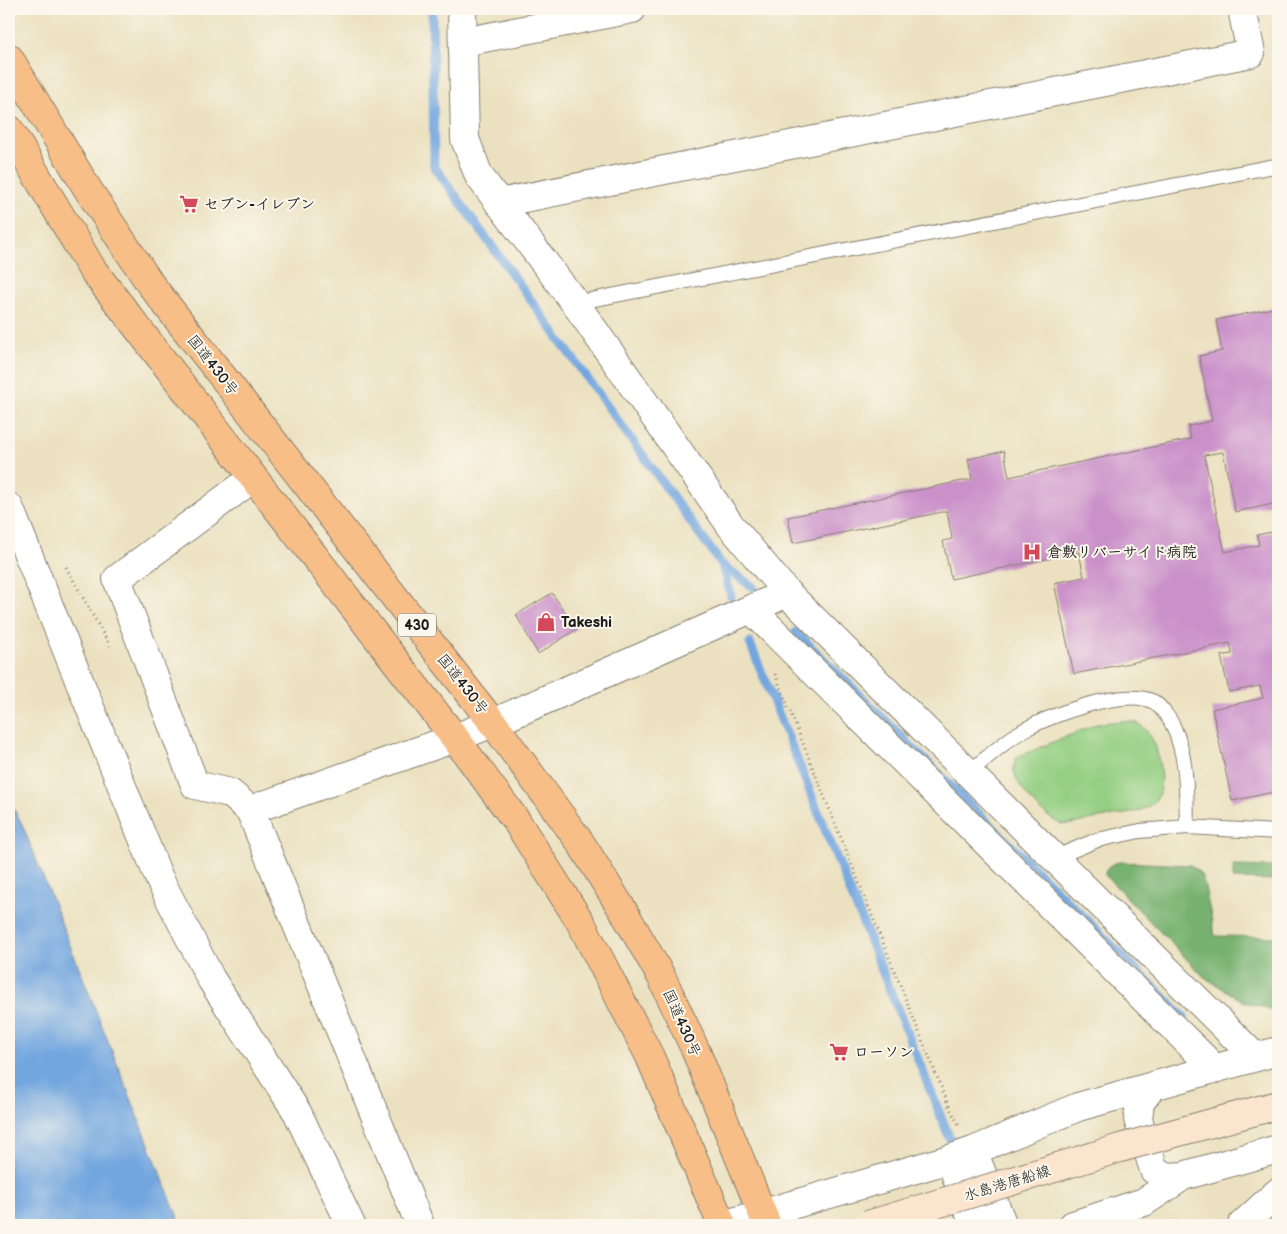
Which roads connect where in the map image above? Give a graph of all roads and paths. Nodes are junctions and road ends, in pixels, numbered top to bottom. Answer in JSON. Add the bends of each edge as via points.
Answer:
{"nodes":[{"id":1,"x":462,"y":9,"type":"edge"},
{"id":2,"x":632,"y":9,"type":"edge"},
{"id":3,"x":1242,"y":9,"type":"edge"},
{"id":4,"x":463,"y":42,"type":"junction"},
{"id":5,"x":9,"y":58,"type":"edge"},
{"id":6,"x":9,"y":129,"type":"edge"},
{"id":7,"x":1278,"y":166,"type":"edge"},
{"id":8,"x":499,"y":203,"type":"junction"},
{"id":9,"x":575,"y":303,"type":"junction"},
{"id":10,"x":253,"y":478,"type":"junction"},
{"id":11,"x":9,"y":507,"type":"edge"},
{"id":12,"x":62,"y":559,"type":"dead end"},
{"id":13,"x":787,"y":593,"type":"junction"},
{"id":14,"x":751,"y":609,"type":"junction"},
{"id":15,"x":114,"y":654,"type":"dead end"},
{"id":16,"x":775,"y":673,"type":"dead end"},
{"id":17,"x":493,"y":722,"type":"junction"},
{"id":18,"x":454,"y":738,"type":"junction"},
{"id":19,"x":968,"y":773,"type":"junction"},
{"id":20,"x":250,"y":810,"type":"junction"},
{"id":21,"x":1188,"y":827,"type":"junction"},
{"id":22,"x":1278,"y":832,"type":"edge"},
{"id":23,"x":1054,"y":858,"type":"junction"},
{"id":24,"x":1267,"y":1054,"type":"edge"},
{"id":25,"x":1214,"y":1069,"type":"junction"},
{"id":26,"x":1152,"y":1087,"type":"junction"},
{"id":27,"x":1278,"y":1105,"type":"edge"},
{"id":28,"x":1278,"y":1149,"type":"edge"},
{"id":29,"x":960,"y":1155,"type":"junction"},
{"id":30,"x":1182,"y":1176,"type":"junction"},
{"id":31,"x":1278,"y":1192,"type":"edge"},
{"id":32,"x":765,"y":1220,"type":"edge"},
{"id":33,"x":351,"y":1225,"type":"edge"},
{"id":34,"x":420,"y":1225,"type":"edge"},
{"id":35,"x":722,"y":1225,"type":"edge"},
{"id":36,"x":868,"y":1225,"type":"edge"},
{"id":37,"x":974,"y":1225,"type":"edge"},
{"id":38,"x":1003,"y":1225,"type":"edge"},
{"id":39,"x":1074,"y":1225,"type":"edge"},
{"id":40,"x":1242,"y":1225,"type":"edge"}],
"edges":[{"from":1,"to":4,"type":"street"},
{"from":2,"to":4,"type":"street"},
{"from":3,"to":8,"type":"street","via":[[1251,53]]},
{"from":4,"to":8,"type":"street","via":[[465,139],[479,176]]},
{"from":5,"to":17,"type":"highway","name":"国道430号","number":"430","via":[[87,188],[151,285]]},
{"from":6,"to":10,"type":"highway","number":"430","via":[[92,269]]},
{"from":7,"to":9,"type":"lane"},
{"from":8,"to":9,"type":"street"},
{"from":9,"to":13,"type":"street","via":[[731,526]]},
{"from":10,"to":18,"type":"highway","number":"430"},
{"from":10,"to":20,"type":"street","via":[[117,579],[195,785],[230,793]]},
{"from":11,"to":33,"type":"street","via":[[159,878],[210,979],[297,1112]]},
{"from":12,"to":15,"type":"path"},
{"from":13,"to":14,"type":"street"},
{"from":13,"to":19,"type":"street"},
{"from":14,"to":17,"type":"street"},
{"from":14,"to":25,"type":"street"},
{"from":16,"to":29,"type":"path","via":[[950,1109]]},
{"from":17,"to":18,"type":"street"},
{"from":17,"to":32,"type":"highway","name":"国道430号","number":"430","via":[[580,842],[662,978],[695,1049]]},
{"from":18,"to":20,"type":"street"},
{"from":18,"to":35,"type":"highway","number":"430","via":[[518,822],[581,922],[650,1057]]},
{"from":19,"to":21,"type":"lane","via":[[1020,732],[1058,714],[1119,698],[1142,699],[1155,703],[1172,724],[1184,755]]},
{"from":19,"to":23,"type":"street"},
{"from":20,"to":34,"type":"street"},
{"from":21,"to":22,"type":"lane"},
{"from":21,"to":23,"type":"lane","via":[[1140,831],[1097,840]]},
{"from":23,"to":24,"type":"street"},
{"from":24,"to":25,"type":"street"},
{"from":25,"to":26,"type":"street"},
{"from":26,"to":29,"type":"street","via":[[1078,1107]]},
{"from":26,"to":30,"type":"street","via":[[1140,1102],[1138,1119],[1154,1170],[1167,1177]]},
{"from":27,"to":36,"type":"main road","name":"水島港唐船線","bridge":true,"via":[[1120,1148]]},
{"from":28,"to":30,"type":"street"},
{"from":29,"to":32,"type":"street"},
{"from":29,"to":37,"type":"street"},
{"from":29,"to":38,"type":"street"},
{"from":30,"to":39,"type":"street","via":[[1144,1202]]},
{"from":31,"to":40,"type":"street"},
{"from":32,"to":35,"type":"street"}]}
